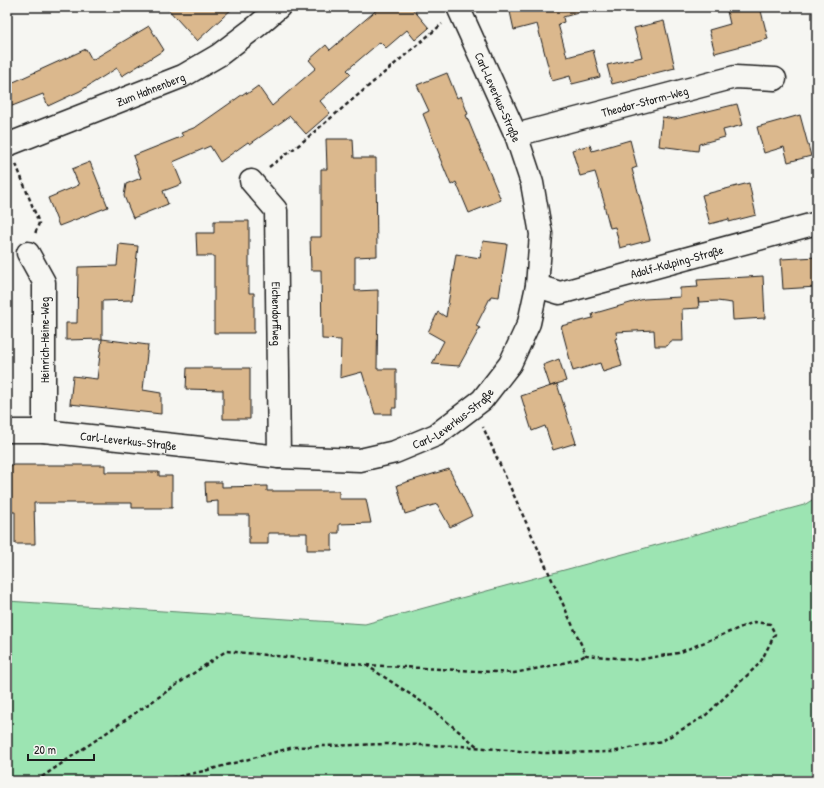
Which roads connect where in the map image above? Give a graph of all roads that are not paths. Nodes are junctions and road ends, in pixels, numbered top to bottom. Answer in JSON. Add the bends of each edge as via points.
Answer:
{"nodes":[{"id":1,"x":279,"y":7,"type":"edge"},
{"id":2,"x":458,"y":8,"type":"edge"},
{"id":3,"x":775,"y":79,"type":"dead end"},
{"id":4,"x":516,"y":135,"type":"junction"},
{"id":5,"x":8,"y":145,"type":"edge"},
{"id":6,"x":251,"y":181,"type":"road end"},
{"id":7,"x":817,"y":223,"type":"edge"},
{"id":8,"x":28,"y":253,"type":"road end"},
{"id":9,"x":538,"y":286,"type":"junction"},
{"id":10,"x":7,"y":431,"type":"edge"},
{"id":11,"x":44,"y":431,"type":"junction"},
{"id":12,"x":279,"y":457,"type":"junction"}],
"edges":[{"from":1,"to":5,"type":"street","name":"Zum Hahnenberg","via":[[219,55],[183,76]]},
{"from":2,"to":4,"type":"street","name":"Carl-Leverkus-Straße"},
{"from":3,"to":4,"type":"street","name":"Theodor-Storm-Weg","via":[[735,77]]},
{"from":4,"to":9,"type":"street","name":"Carl-Leverkus-Straße","via":[[532,183],[541,234]]},
{"from":6,"to":12,"type":"street","name":"Eichendorffweg","via":[[276,210]]},
{"from":7,"to":9,"type":"street","name":"Adolf-Kolping-Straße","via":[[560,293]]},
{"from":8,"to":11,"type":"street","name":"Heinrich-Heine-Weg","via":[[44,282]]},
{"from":9,"to":12,"type":"street","name":"Carl-Leverkus-Straße","via":[[529,323],[510,364],[482,400],[436,435],[395,452],[360,460]]},
{"from":10,"to":11,"type":"street","name":"Carl-Leverkus-Straße"},
{"from":11,"to":12,"type":"street","name":"Carl-Leverkus-Straße"}]}
